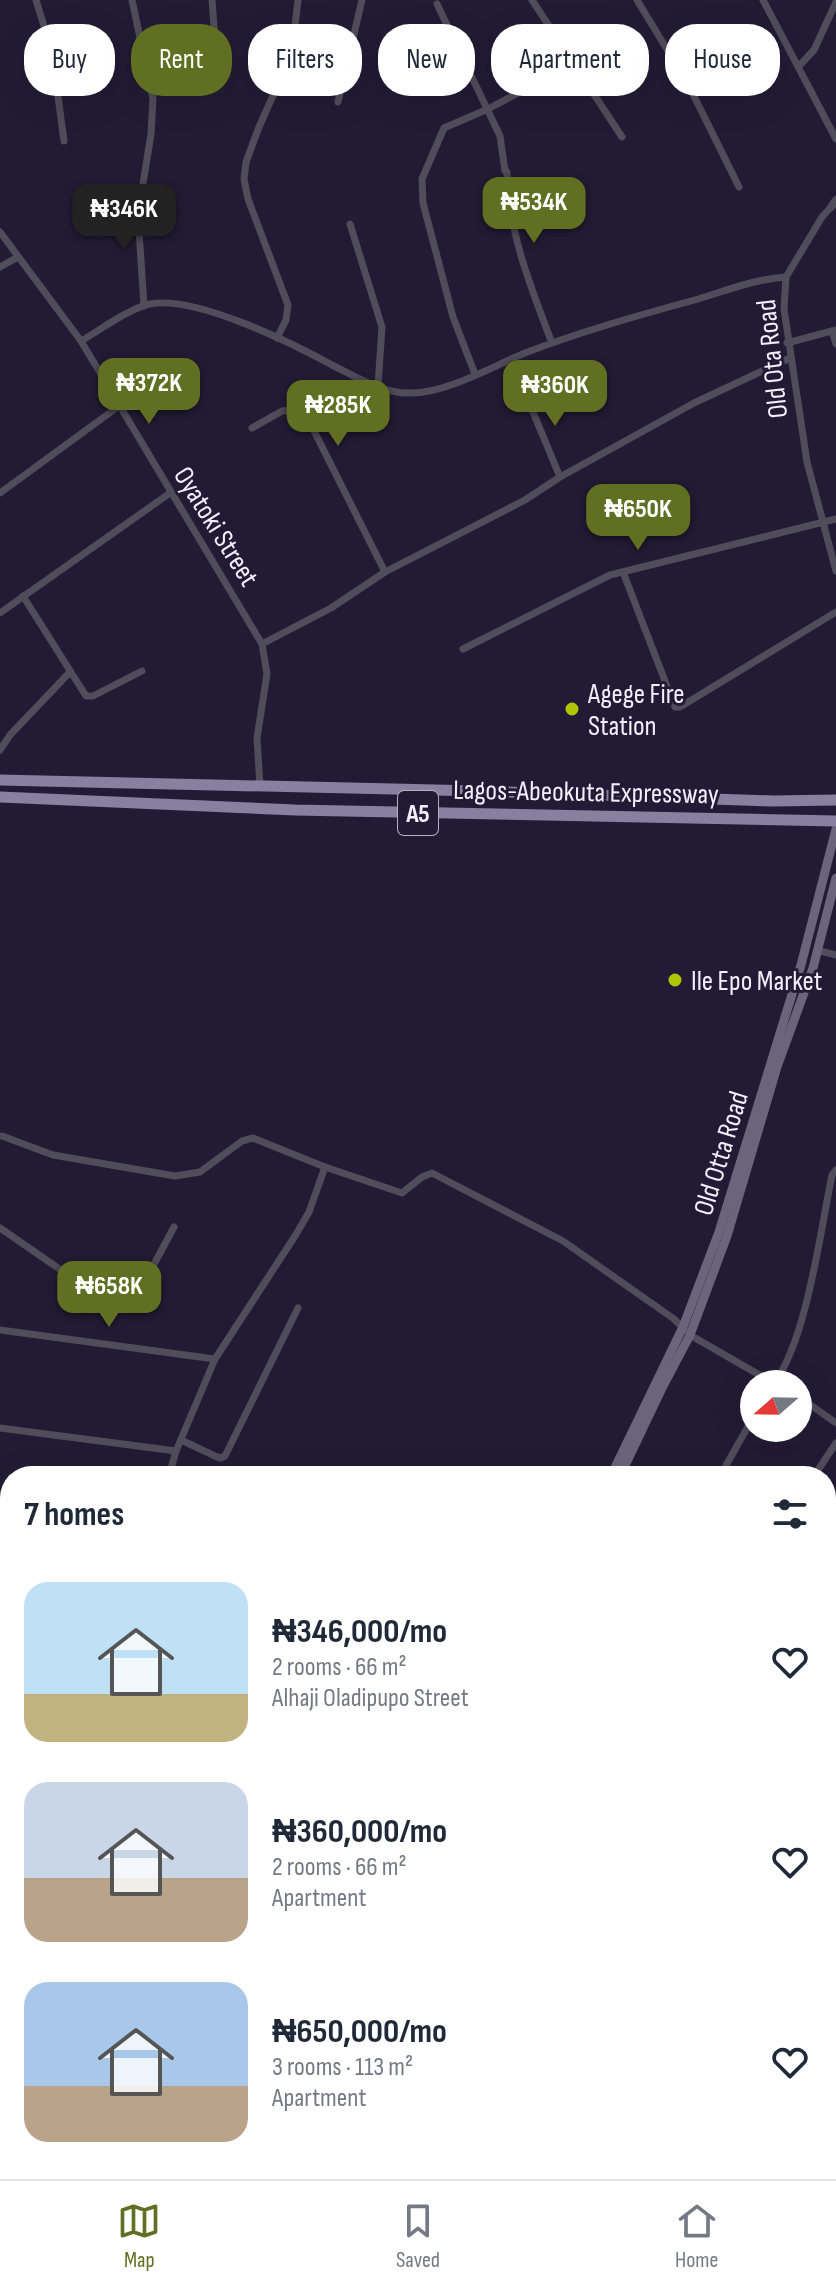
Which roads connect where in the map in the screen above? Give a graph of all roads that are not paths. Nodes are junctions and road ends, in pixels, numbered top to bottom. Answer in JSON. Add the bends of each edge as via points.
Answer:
{"nodes":[{"id":1,"x":36,"y":0,"type":"edge"},
{"id":2,"x":132,"y":0,"type":"edge"},
{"id":3,"x":212,"y":0,"type":"edge"},
{"id":4,"x":298,"y":0,"type":"edge"},
{"id":5,"x":362,"y":0,"type":"edge"},
{"id":6,"x":532,"y":0,"type":"edge"},
{"id":7,"x":637,"y":0,"type":"edge"},
{"id":8,"x":763,"y":0,"type":"edge"},
{"id":9,"x":836,"y":2,"type":"edge"},
{"id":10,"x":437,"y":4,"type":"dead end"},
{"id":11,"x":214,"y":24,"type":"edge"},
{"id":12,"x":548,"y":24,"type":"edge"},
{"id":13,"x":800,"y":65,"type":"junction"},
{"id":14,"x":512,"y":96,"type":"edge"},
{"id":15,"x":595,"y":96,"type":"edge"},
{"id":16,"x":338,"y":102,"type":"dead end"},
{"id":17,"x":488,"y":109,"type":"junction"},
{"id":18,"x":622,"y":137,"type":"dead end"},
{"id":19,"x":836,"y":139,"type":"edge"},
{"id":20,"x":64,"y":141,"type":"dead end"},
{"id":21,"x":739,"y":187,"type":"dead end"},
{"id":22,"x":834,"y":203,"type":"edge"},
{"id":23,"x":350,"y":224,"type":"dead end"},
{"id":24,"x":0,"y":232,"type":"edge"},
{"id":25,"x":18,"y":257,"type":"junction"},
{"id":26,"x":0,"y":267,"type":"edge"},
{"id":27,"x":786,"y":277,"type":"junction"},
{"id":28,"x":144,"y":306,"type":"junction"},
{"id":29,"x":834,"y":331,"type":"edge"},
{"id":30,"x":277,"y":338,"type":"junction"},
{"id":31,"x":81,"y":341,"type":"junction"},
{"id":32,"x":552,"y":343,"type":"junction"},
{"id":33,"x":787,"y":343,"type":"junction"},
{"id":34,"x":836,"y":344,"type":"edge"},
{"id":35,"x":790,"y":358,"type":"junction"},
{"id":36,"x":511,"y":359,"type":"junction"},
{"id":37,"x":475,"y":374,"type":"junction"},
{"id":38,"x":359,"y":379,"type":"junction"},
{"id":39,"x":378,"y":386,"type":"junction"},
{"id":40,"x":119,"y":406,"type":"junction"},
{"id":41,"x":313,"y":426,"type":"junction"},
{"id":42,"x":252,"y":428,"type":"dead end"},
{"id":43,"x":560,"y":477,"type":"junction"},
{"id":44,"x":0,"y":493,"type":"edge"},
{"id":45,"x":170,"y":493,"type":"junction"},
{"id":46,"x":836,"y":519,"type":"edge"},
{"id":47,"x":824,"y":521,"type":"junction"},
{"id":48,"x":836,"y":571,"type":"edge"},
{"id":49,"x":385,"y":572,"type":"junction"},
{"id":50,"x":623,"y":572,"type":"junction"},
{"id":51,"x":23,"y":596,"type":"junction"},
{"id":52,"x":836,"y":612,"type":"edge"},
{"id":53,"x":0,"y":613,"type":"edge"},
{"id":54,"x":262,"y":644,"type":"junction"},
{"id":55,"x":463,"y":649,"type":"dead end"},
{"id":56,"x":142,"y":671,"type":"dead end"},
{"id":57,"x":70,"y":672,"type":"junction"},
{"id":58,"x":0,"y":750,"type":"edge"},
{"id":59,"x":0,"y":780,"type":"edge"},
{"id":60,"x":260,"y":786,"type":"junction"},
{"id":61,"x":0,"y":797,"type":"edge"},
{"id":62,"x":836,"y":800,"type":"edge"},
{"id":63,"x":836,"y":821,"type":"edge"},
{"id":64,"x":836,"y":829,"type":"edge"},
{"id":65,"x":836,"y":878,"type":"edge"},
{"id":66,"x":817,"y":950,"type":"junction"},
{"id":67,"x":836,"y":955,"type":"edge"},
{"id":68,"x":1,"y":1136,"type":"edge"},
{"id":69,"x":325,"y":1167,"type":"junction"},
{"id":70,"x":836,"y":1170,"type":"edge"},
{"id":71,"x":174,"y":1227,"type":"dead end"},
{"id":72,"x":0,"y":1228,"type":"edge"},
{"id":73,"x":298,"y":1308,"type":"dead end"},
{"id":74,"x":0,"y":1330,"type":"edge"},
{"id":75,"x":687,"y":1331,"type":"junction"},
{"id":76,"x":215,"y":1359,"type":"junction"},
{"id":77,"x":751,"y":1370,"type":"edge"},
{"id":78,"x":783,"y":1370,"type":"edge"},
{"id":79,"x":812,"y":1406,"type":"edge"},
{"id":80,"x":836,"y":1423,"type":"edge"},
{"id":81,"x":0,"y":1428,"type":"edge"},
{"id":82,"x":181,"y":1440,"type":"junction"},
{"id":83,"x":740,"y":1441,"type":"edge"},
{"id":84,"x":836,"y":1443,"type":"edge"},
{"id":85,"x":176,"y":1451,"type":"junction"},
{"id":86,"x":172,"y":1466,"type":"edge"},
{"id":87,"x":616,"y":1466,"type":"edge"},
{"id":88,"x":625,"y":1466,"type":"edge"},
{"id":89,"x":726,"y":1466,"type":"edge"},
{"id":90,"x":821,"y":1466,"type":"edge"}],
"edges":[{"from":1,"to":20,"type":"street","via":[[52,52]]},
{"from":2,"to":28,"type":"street","via":[[153,99],[139,198]]},
{"from":3,"to":11,"type":"street"},
{"from":4,"to":30,"type":"street","via":[[292,53],[245,170],[248,199],[288,305]]},
{"from":5,"to":16,"type":"street"},
{"from":6,"to":12,"type":"street"},
{"from":7,"to":21,"type":"street","via":[[688,84]]},
{"from":8,"to":13,"type":"street"},
{"from":9,"to":13,"type":"street","via":[[814,50]]},
{"from":10,"to":17,"type":"street"},
{"from":13,"to":19,"type":"street"},
{"from":14,"to":17,"type":"street"},
{"from":15,"to":18,"type":"street"},
{"from":17,"to":32,"type":"street","via":[[500,136],[520,250]]},
{"from":17,"to":37,"type":"street","via":[[444,128],[422,179],[426,219]]},
{"from":22,"to":27,"type":"street","name":"Old Ota Road"},
{"from":23,"to":39,"type":"street","via":[[382,327]]},
{"from":24,"to":25,"type":"street","name":"Oyatoki Street"},
{"from":25,"to":26,"type":"street"},
{"from":25,"to":31,"type":"street","name":"Oyatoki Street"},
{"from":27,"to":32,"type":"street","via":[[754,280]]},
{"from":27,"to":33,"type":"street","name":"Old Ota Road"},
{"from":28,"to":30,"type":"street","via":[[161,303],[207,311]]},
{"from":28,"to":31,"type":"street"},
{"from":29,"to":33,"type":"street"},
{"from":29,"to":34,"type":"street"},
{"from":30,"to":38,"type":"street"},
{"from":31,"to":40,"type":"street","name":"Oyatoki Street"},
{"from":32,"to":36,"type":"street"},
{"from":33,"to":35,"type":"street","name":"Old Ota Road"},
{"from":35,"to":43,"type":"street","via":[[694,403]]},
{"from":35,"to":47,"type":"street","name":"Old Ota Road","via":[[807,462]]},
{"from":36,"to":37,"type":"street"},
{"from":36,"to":43,"type":"street"},
{"from":37,"to":39,"type":"street","via":[[412,394]]},
{"from":38,"to":39,"type":"street"},
{"from":38,"to":41,"type":"street","via":[[341,405]]},
{"from":40,"to":44,"type":"street"},
{"from":40,"to":45,"type":"street","name":"Oyatoki Street"},
{"from":41,"to":42,"type":"street","via":[[303,409],[282,411]]},
{"from":41,"to":49,"type":"street"},
{"from":43,"to":49,"type":"street"},
{"from":45,"to":51,"type":"street"},
{"from":45,"to":54,"type":"street","name":"Oyatoki Street"},
{"from":46,"to":47,"type":"street"},
{"from":47,"to":48,"type":"street","name":"Old Ota Road"},
{"from":47,"to":50,"type":"street"},
{"from":49,"to":54,"type":"street"},
{"from":50,"to":52,"type":"street","via":[[675,707]]},
{"from":50,"to":55,"type":"street"},
{"from":51,"to":53,"type":"street"},
{"from":51,"to":57,"type":"street"},
{"from":54,"to":60,"type":"street","via":[[267,674],[257,738]]},
{"from":56,"to":57,"type":"street","via":[[88,697]]},
{"from":57,"to":58,"type":"street"},
{"from":59,"to":60,"type":"highway","name":"Lagos-Abeokuta Expressway","number":"A5"},
{"from":60,"to":62,"type":"highway","name":"Lagos-Abeokuta Expressway","number":"A5"},
{"from":61,"to":63,"type":"highway","name":"Lagos-Abeokuta Expressway","number":"A5","via":[[295,810]]},
{"from":64,"to":75,"type":"main road","name":"Old Otta Road","via":[[805,952]]},
{"from":65,"to":66,"type":"main road"},
{"from":66,"to":67,"type":"street"},
{"from":66,"to":75,"type":"main road","via":[[727,1236]]},
{"from":68,"to":69,"type":"street","via":[[53,1155],[175,1176],[200,1172],[253,1138]]},
{"from":69,"to":75,"type":"street","via":[[402,1193],[432,1173],[563,1241]]},
{"from":69,"to":76,"type":"street","via":[[309,1212]]},
{"from":70,"to":78,"type":"street","via":[[798,1331]]},
{"from":71,"to":72,"type":"street","via":[[137,1296],[131,1298],[71,1277]]},
{"from":73,"to":82,"type":"street","via":[[225,1456]]},
{"from":74,"to":76,"type":"street"},
{"from":75,"to":77,"type":"street"},
{"from":75,"to":87,"type":"main road","name":"Old Otta Road"},
{"from":75,"to":88,"type":"main road","name":"Old Otta Road"},
{"from":76,"to":82,"type":"street"},
{"from":79,"to":80,"type":"street"},
{"from":81,"to":85,"type":"street"},
{"from":82,"to":85,"type":"street"},
{"from":83,"to":89,"type":"street"},
{"from":84,"to":90,"type":"street"},
{"from":85,"to":86,"type":"street"}]}
